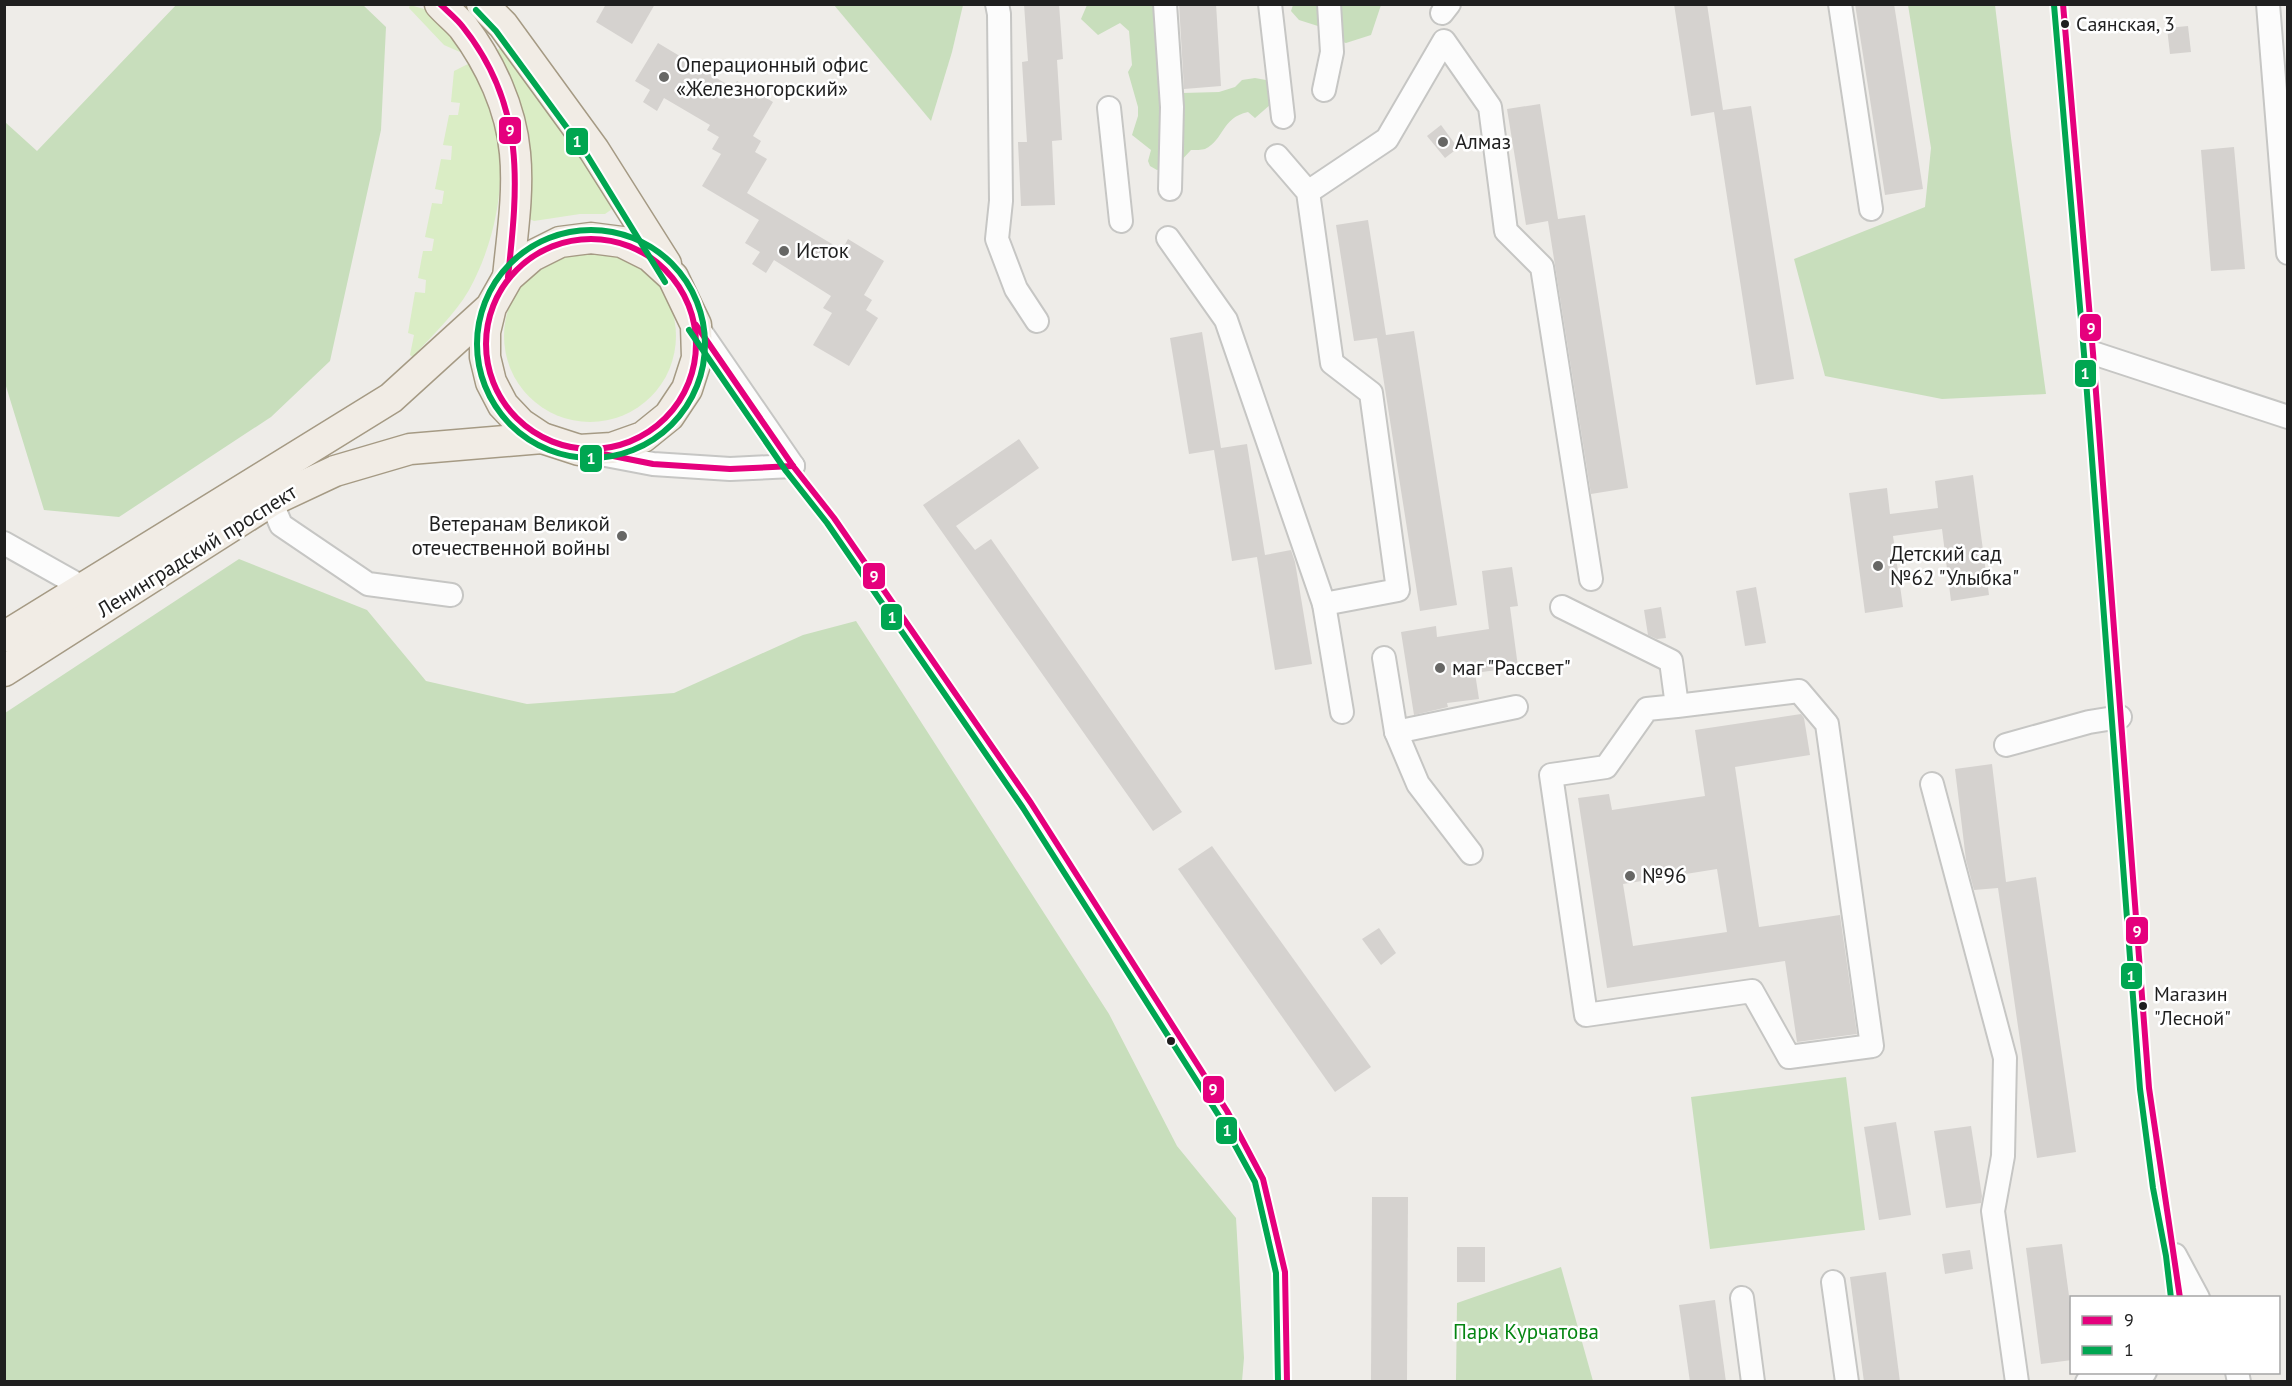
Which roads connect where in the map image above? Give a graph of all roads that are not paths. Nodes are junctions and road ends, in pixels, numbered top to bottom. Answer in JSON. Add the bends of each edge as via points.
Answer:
{"nodes":[{"id":1,"x":440,"y":4,"type":"edge"},
{"id":2,"x":482,"y":4,"type":"edge"},
{"id":3,"x":997,"y":4,"type":"edge"},
{"id":4,"x":1165,"y":4,"type":"edge"},
{"id":5,"x":1270,"y":4,"type":"edge"},
{"id":6,"x":1329,"y":4,"type":"edge"},
{"id":7,"x":1840,"y":4,"type":"edge"},
{"id":8,"x":2268,"y":4,"type":"edge"},
{"id":9,"x":1324,"y":90,"type":"dead end"},
{"id":10,"x":1109,"y":108,"type":"dead end"},
{"id":11,"x":1283,"y":117,"type":"dead end"},
{"id":12,"x":1277,"y":156,"type":"dead end"},
{"id":13,"x":1170,"y":189,"type":"dead end"},
{"id":14,"x":1308,"y":192,"type":"junction"},
{"id":15,"x":1871,"y":209,"type":"dead end"},
{"id":16,"x":1121,"y":221,"type":"dead end"},
{"id":17,"x":1168,"y":238,"type":"dead end"},
{"id":18,"x":2288,"y":253,"type":"edge"},
{"id":19,"x":508,"y":276,"type":"junction"},
{"id":20,"x":674,"y":277,"type":"junction"},
{"id":21,"x":491,"y":307,"type":"junction"},
{"id":22,"x":1037,"y":321,"type":"dead end"},
{"id":23,"x":696,"y":325,"type":"junction"},
{"id":24,"x":2092,"y":353,"type":"dead end"},
{"id":25,"x":2288,"y":417,"type":"edge"},
{"id":26,"x":542,"y":438,"type":"junction"},
{"id":27,"x":579,"y":450,"type":"junction"},
{"id":28,"x":271,"y":501,"type":"junction"},
{"id":29,"x":4,"y":543,"type":"edge"},
{"id":30,"x":1591,"y":579,"type":"dead end"},
{"id":31,"x":84,"y":588,"type":"junction"},
{"id":32,"x":451,"y":595,"type":"dead end"},
{"id":33,"x":1324,"y":604,"type":"junction"},
{"id":34,"x":1562,"y":607,"type":"dead end"},
{"id":35,"x":4,"y":637,"type":"edge"},
{"id":36,"x":1384,"y":658,"type":"dead end"},
{"id":37,"x":4,"y":671,"type":"edge"},
{"id":38,"x":1677,"y":706,"type":"junction"},
{"id":39,"x":1516,"y":707,"type":"dead end"},
{"id":40,"x":1342,"y":712,"type":"dead end"},
{"id":41,"x":2120,"y":717,"type":"dead end"},
{"id":42,"x":1396,"y":732,"type":"junction"},
{"id":43,"x":2006,"y":746,"type":"dead end"},
{"id":44,"x":1932,"y":784,"type":"dead end"},
{"id":45,"x":1471,"y":853,"type":"dead end"},
{"id":46,"x":2175,"y":1255,"type":"dead end"},
{"id":47,"x":1833,"y":1281,"type":"dead end"},
{"id":48,"x":2197,"y":1296,"type":"edge"},
{"id":49,"x":1742,"y":1298,"type":"dead end"},
{"id":50,"x":2133,"y":1374,"type":"edge"},
{"id":51,"x":1753,"y":1382,"type":"edge"},
{"id":52,"x":1846,"y":1382,"type":"edge"},
{"id":53,"x":2017,"y":1382,"type":"edge"},
{"id":54,"x":2087,"y":1382,"type":"edge"}],
"edges":[{"from":1,"to":19,"type":"main road","via":[[462,27],[493,77],[508,112],[515,153]]},
{"from":2,"to":20,"type":"main road","via":[[503,25],[594,150]]},
{"from":3,"to":22,"type":"street","via":[[1001,201],[997,239],[1016,290]]},
{"from":4,"to":13,"type":"street","via":[[1172,107]]},
{"from":5,"to":11,"type":"street"},
{"from":6,"to":9,"type":"street","via":[[1332,52]]},
{"from":7,"to":15,"type":"street"},
{"from":8,"to":18,"type":"street"},
{"from":10,"to":16,"type":"street"},
{"from":12,"to":14,"type":"street"},
{"from":14,"to":30,"type":"street","via":[[1387,139],[1443,41],[1490,107],[1506,231],[1542,267]]},
{"from":14,"to":33,"type":"street","via":[[1332,363],[1371,393],[1398,590]]},
{"from":17,"to":33,"type":"street","via":[[1226,320]]},
{"from":19,"to":20,"type":"main road","via":[[532,256],[560,242],[591,238],[622,242],[650,256]]},
{"from":19,"to":21,"type":"main road"},
{"from":20,"to":23,"type":"main road"},
{"from":21,"to":26,"type":"main road","via":[[485,332],[491,382],[503,405],[520,424]]},
{"from":21,"to":31,"type":"main road","name":"Ленинградский проспект","via":[[391,398]]},
{"from":23,"to":27,"type":"main road","via":[[697,358],[687,389],[669,416],[633,441],[612,448]]},
{"from":23,"to":27,"type":"street","via":[[793,466],[730,469],[653,464]]},
{"from":24,"to":25,"type":"street"},
{"from":26,"to":27,"type":"main road"},
{"from":26,"to":28,"type":"main road","name":"Ленинградский проспект","via":[[410,449],[335,471]]},
{"from":28,"to":32,"type":"street","via":[[281,525],[368,584]]},
{"from":28,"to":37,"type":"main road","name":"Ленинградский проспект"},
{"from":29,"to":31,"type":"street"},
{"from":31,"to":35,"type":"main road","name":"Ленинградский проспект"},
{"from":33,"to":40,"type":"street"},
{"from":34,"to":38,"type":"street","via":[[1671,661]]},
{"from":36,"to":42,"type":"street"},
{"from":38,"to":38,"type":"street","via":[[1647,709],[1606,767],[1551,775],[1586,1015],[1752,991],[1789,1057],[1872,1046],[1827,724],[1799,691]]},
{"from":39,"to":42,"type":"street"},
{"from":41,"to":43,"type":"street","via":[[2088,722]]},
{"from":42,"to":45,"type":"street","via":[[1418,784]]},
{"from":44,"to":53,"type":"street","via":[[2005,1058],[2003,1156],[1993,1211]]},
{"from":46,"to":48,"type":"street"},
{"from":47,"to":52,"type":"street"},
{"from":49,"to":51,"type":"street"},
{"from":50,"to":54,"type":"street"}]}
